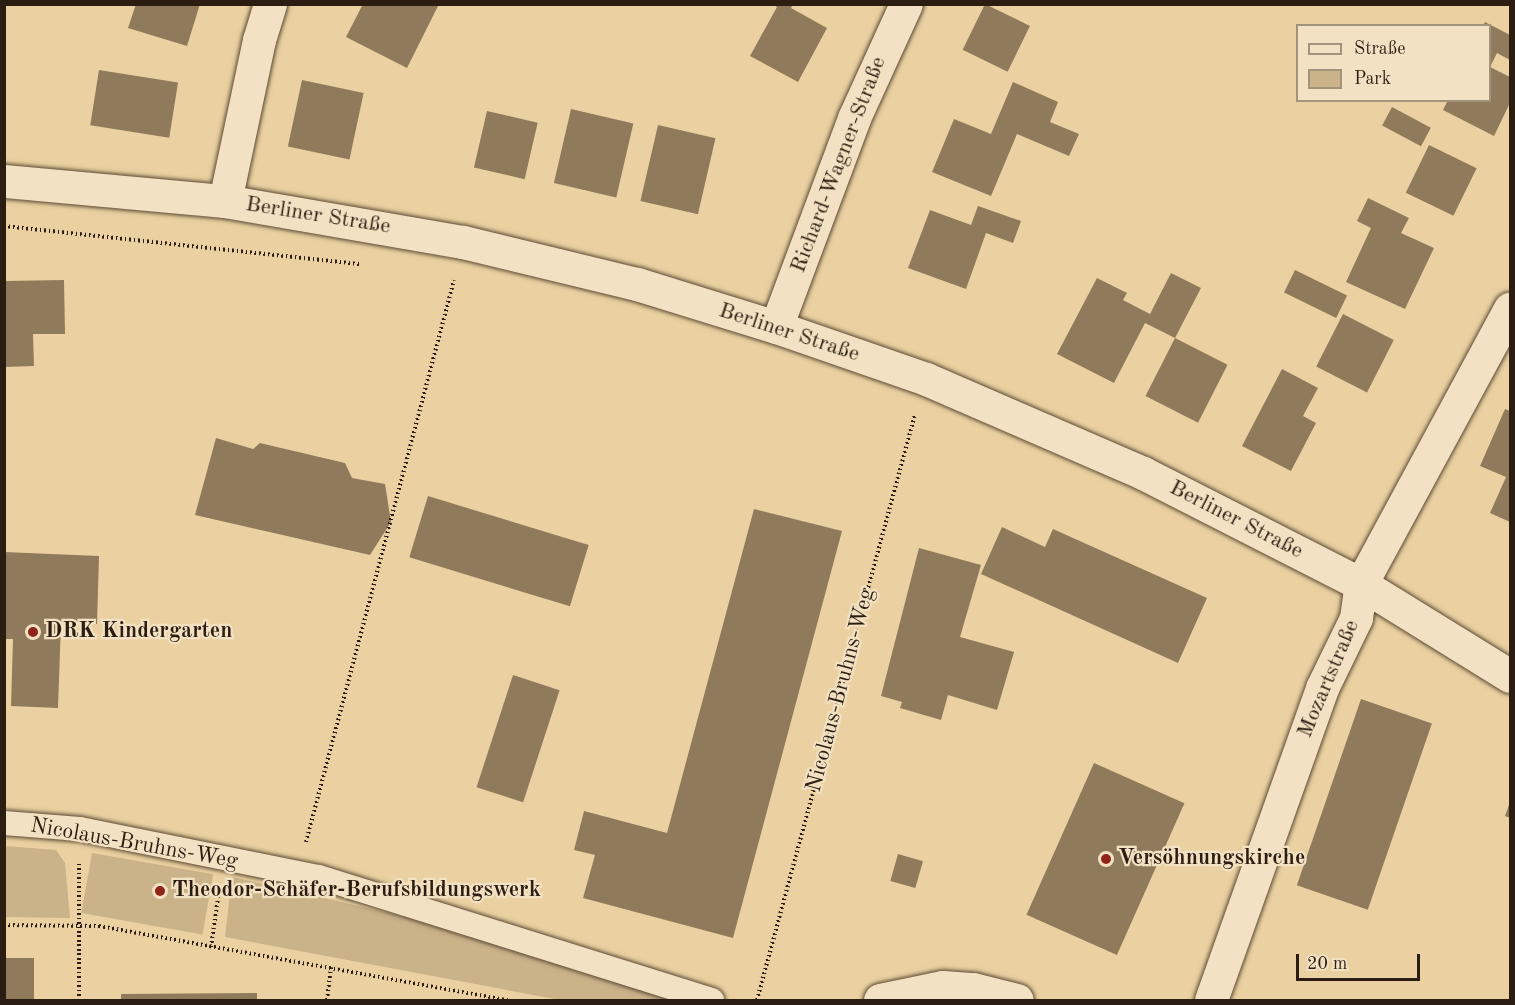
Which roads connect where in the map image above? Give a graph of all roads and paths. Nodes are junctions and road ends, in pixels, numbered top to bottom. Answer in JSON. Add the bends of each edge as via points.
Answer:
{"nodes":[{"id":1,"x":270,"y":4,"type":"edge"},
{"id":2,"x":906,"y":4,"type":"edge"},
{"id":3,"x":4,"y":181,"type":"edge"},
{"id":4,"x":225,"y":201,"type":"junction"},
{"id":5,"x":4,"y":226,"type":"edge"},
{"id":6,"x":463,"y":242,"type":"junction"},
{"id":7,"x":373,"y":261,"type":"dead end"},
{"id":8,"x":1510,"y":309,"type":"edge"},
{"id":9,"x":776,"y":327,"type":"junction"},
{"id":10,"x":926,"y":379,"type":"junction"},
{"id":11,"x":1361,"y":584,"type":"junction"},
{"id":12,"x":1510,"y":676,"type":"edge"},
{"id":13,"x":4,"y":823,"type":"edge"},
{"id":14,"x":80,"y":830,"type":"junction"},
{"id":15,"x":223,"y":858,"type":"junction"},
{"id":16,"x":298,"y":873,"type":"junction"},
{"id":17,"x":4,"y":925,"type":"edge"},
{"id":18,"x":77,"y":926,"type":"junction"},
{"id":19,"x":211,"y":947,"type":"junction"},
{"id":20,"x":331,"y":967,"type":"junction"},
{"id":21,"x":79,"y":1000,"type":"edge"},
{"id":22,"x":327,"y":1000,"type":"edge"},
{"id":23,"x":508,"y":1000,"type":"edge"},
{"id":24,"x":712,"y":1000,"type":"edge"},
{"id":25,"x":757,"y":1000,"type":"edge"},
{"id":26,"x":880,"y":1000,"type":"edge"},
{"id":27,"x":1017,"y":1000,"type":"edge"},
{"id":28,"x":1211,"y":1000,"type":"edge"}],
"edges":[{"from":1,"to":4,"type":"street"},
{"from":2,"to":9,"type":"street","name":"Richard-Wagner-Straße","via":[[854,118]]},
{"from":3,"to":4,"type":"street","name":"Berliner Straße"},
{"from":4,"to":6,"type":"street","name":"Berliner Straße"},
{"from":5,"to":7,"type":"path","via":[[141,238],[353,266]]},
{"from":6,"to":9,"type":"street","name":"Berliner Straße","via":[[637,284]]},
{"from":6,"to":16,"type":"path"},
{"from":8,"to":11,"type":"street","name":"Mozartstraße"},
{"from":9,"to":10,"type":"street","name":"Berliner Straße"},
{"from":10,"to":11,"type":"street","name":"Berliner Straße","via":[[1143,472]]},
{"from":10,"to":25,"type":"path","name":"Nicolaus-Bruhns-Weg"},
{"from":11,"to":12,"type":"street","name":"Berliner Straße"},
{"from":11,"to":28,"type":"street","name":"Mozartstraße","via":[[1356,618],[1322,688]]},
{"from":13,"to":14,"type":"lane","name":"Nicolaus-Bruhns-Weg"},
{"from":14,"to":15,"type":"lane","name":"Nicolaus-Bruhns-Weg"},
{"from":14,"to":18,"type":"path"},
{"from":15,"to":16,"type":"lane","name":"Nicolaus-Bruhns-Weg"},
{"from":15,"to":19,"type":"path"},
{"from":16,"to":24,"type":"lane","name":"Nicolaus-Bruhns-Weg"},
{"from":17,"to":18,"type":"path"},
{"from":18,"to":19,"type":"path"},
{"from":18,"to":21,"type":"path"},
{"from":19,"to":20,"type":"path"},
{"from":20,"to":22,"type":"path"},
{"from":20,"to":23,"type":"path"},
{"from":26,"to":27,"type":"street","via":[[944,987],[973,989]]}]}
